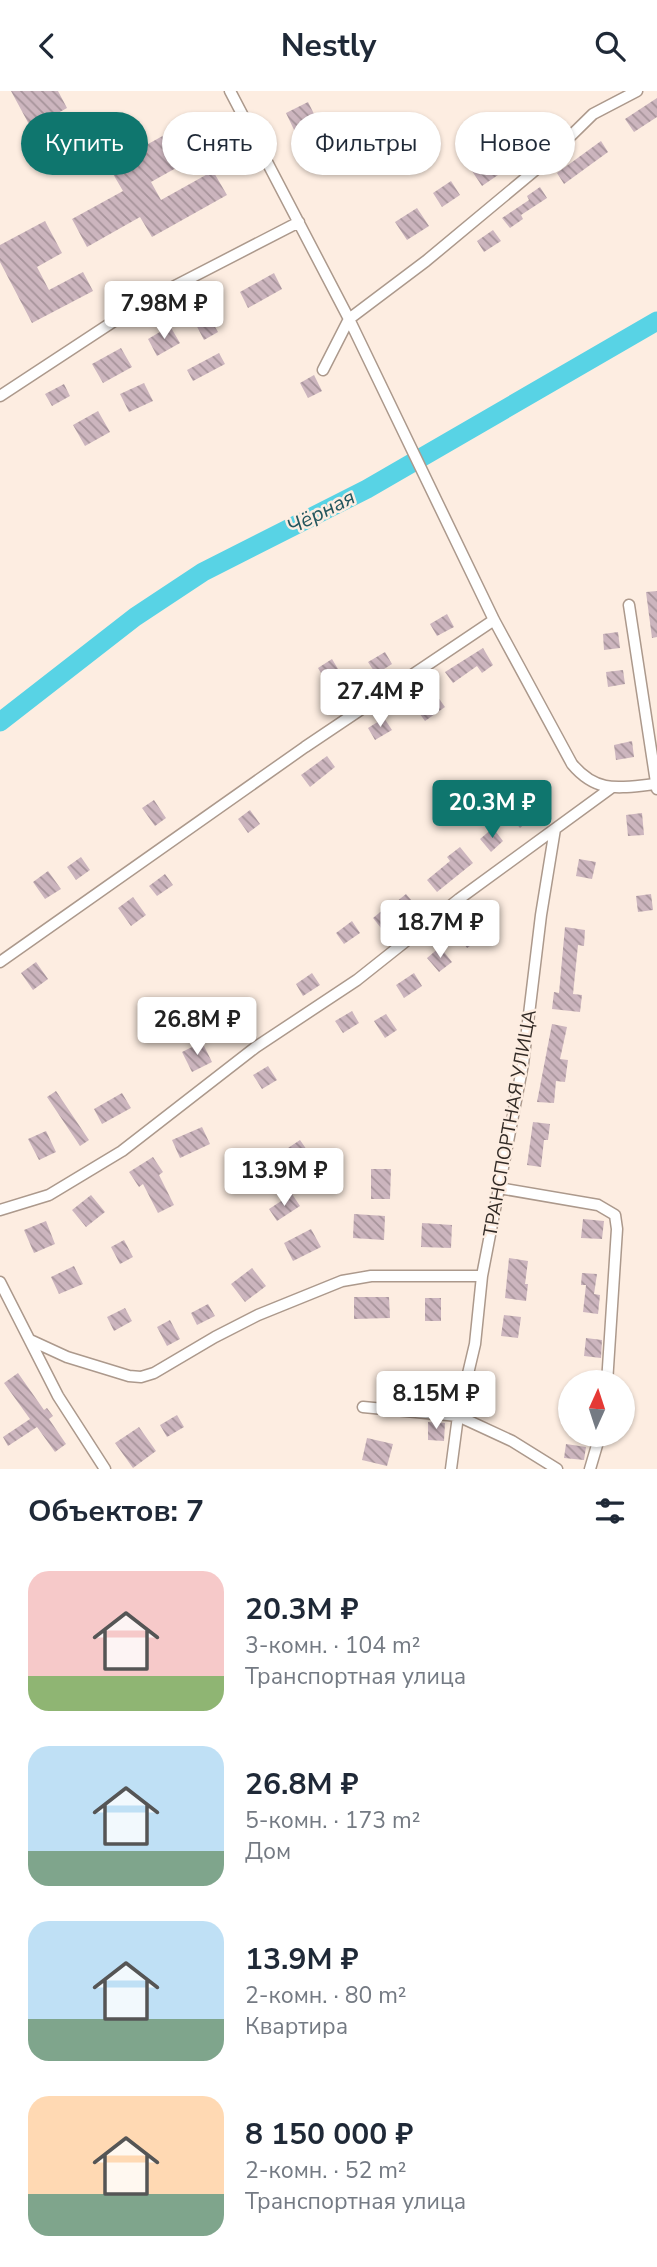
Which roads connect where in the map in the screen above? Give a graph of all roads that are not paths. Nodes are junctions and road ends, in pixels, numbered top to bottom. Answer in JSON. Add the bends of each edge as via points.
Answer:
{"nodes":[{"id":1,"x":230,"y":91,"type":"edge"},
{"id":2,"x":637,"y":91,"type":"edge"},
{"id":3,"x":299,"y":222,"type":"junction"},
{"id":4,"x":349,"y":319,"type":"junction"},
{"id":5,"x":323,"y":370,"type":"dead end"},
{"id":6,"x":0,"y":395,"type":"edge"},
{"id":7,"x":629,"y":605,"type":"dead end"},
{"id":8,"x":494,"y":620,"type":"junction"},
{"id":9,"x":657,"y":784,"type":"edge"},
{"id":10,"x":611,"y":788,"type":"junction"},
{"id":11,"x":657,"y":789,"type":"edge"},
{"id":12,"x":555,"y":829,"type":"junction"},
{"id":13,"x":0,"y":962,"type":"edge"},
{"id":14,"x":499,"y":1188,"type":"junction"},
{"id":15,"x":0,"y":1210,"type":"edge"},
{"id":16,"x":482,"y":1276,"type":"junction"},
{"id":17,"x":0,"y":1282,"type":"edge"},
{"id":18,"x":30,"y":1340,"type":"junction"},
{"id":19,"x":608,"y":1370,"type":"edge"},
{"id":20,"x":363,"y":1407,"type":"dead end"},
{"id":21,"x":457,"y":1416,"type":"junction"},
{"id":22,"x":596,"y":1447,"type":"edge"},
{"id":23,"x":105,"y":1469,"type":"edge"},
{"id":24,"x":451,"y":1469,"type":"edge"},
{"id":25,"x":557,"y":1469,"type":"edge"},
{"id":26,"x":590,"y":1469,"type":"edge"}],
"edges":[{"from":1,"to":3,"type":"street"},
{"from":2,"to":4,"type":"street","via":[[593,114],[426,261]]},
{"from":3,"to":4,"type":"street"},
{"from":3,"to":6,"type":"street","via":[[140,305]]},
{"from":4,"to":5,"type":"street"},
{"from":4,"to":8,"type":"street"},
{"from":7,"to":9,"type":"street"},
{"from":8,"to":10,"type":"street","via":[[572,764],[589,781]]},
{"from":8,"to":13,"type":"street"},
{"from":9,"to":10,"type":"street"},
{"from":9,"to":11,"type":"street"},
{"from":10,"to":12,"type":"street"},
{"from":12,"to":14,"type":"street","name":"ТРАНСПОРТНАЯ УЛИЦА","via":[[523,1064]]},
{"from":12,"to":15,"type":"street","via":[[122,1151],[49,1195]]},
{"from":14,"to":16,"type":"street","name":"ТРАНСПОРТНАЯ УЛИЦА"},
{"from":14,"to":19,"type":"street","via":[[598,1205],[615,1215]]},
{"from":16,"to":18,"type":"street","via":[[371,1276],[342,1282],[258,1315],[141,1377],[67,1357]]},
{"from":16,"to":21,"type":"street","name":"ТРАНСПОРТНАЯ УЛИЦА","via":[[475,1345]]},
{"from":17,"to":18,"type":"street"},
{"from":18,"to":23,"type":"street","via":[[58,1396]]},
{"from":20,"to":21,"type":"street"},
{"from":21,"to":24,"type":"street","name":"ТРАНСПОРТНАЯ УЛИЦА"},
{"from":21,"to":25,"type":"street","via":[[512,1441]]},
{"from":22,"to":26,"type":"street"}]}
